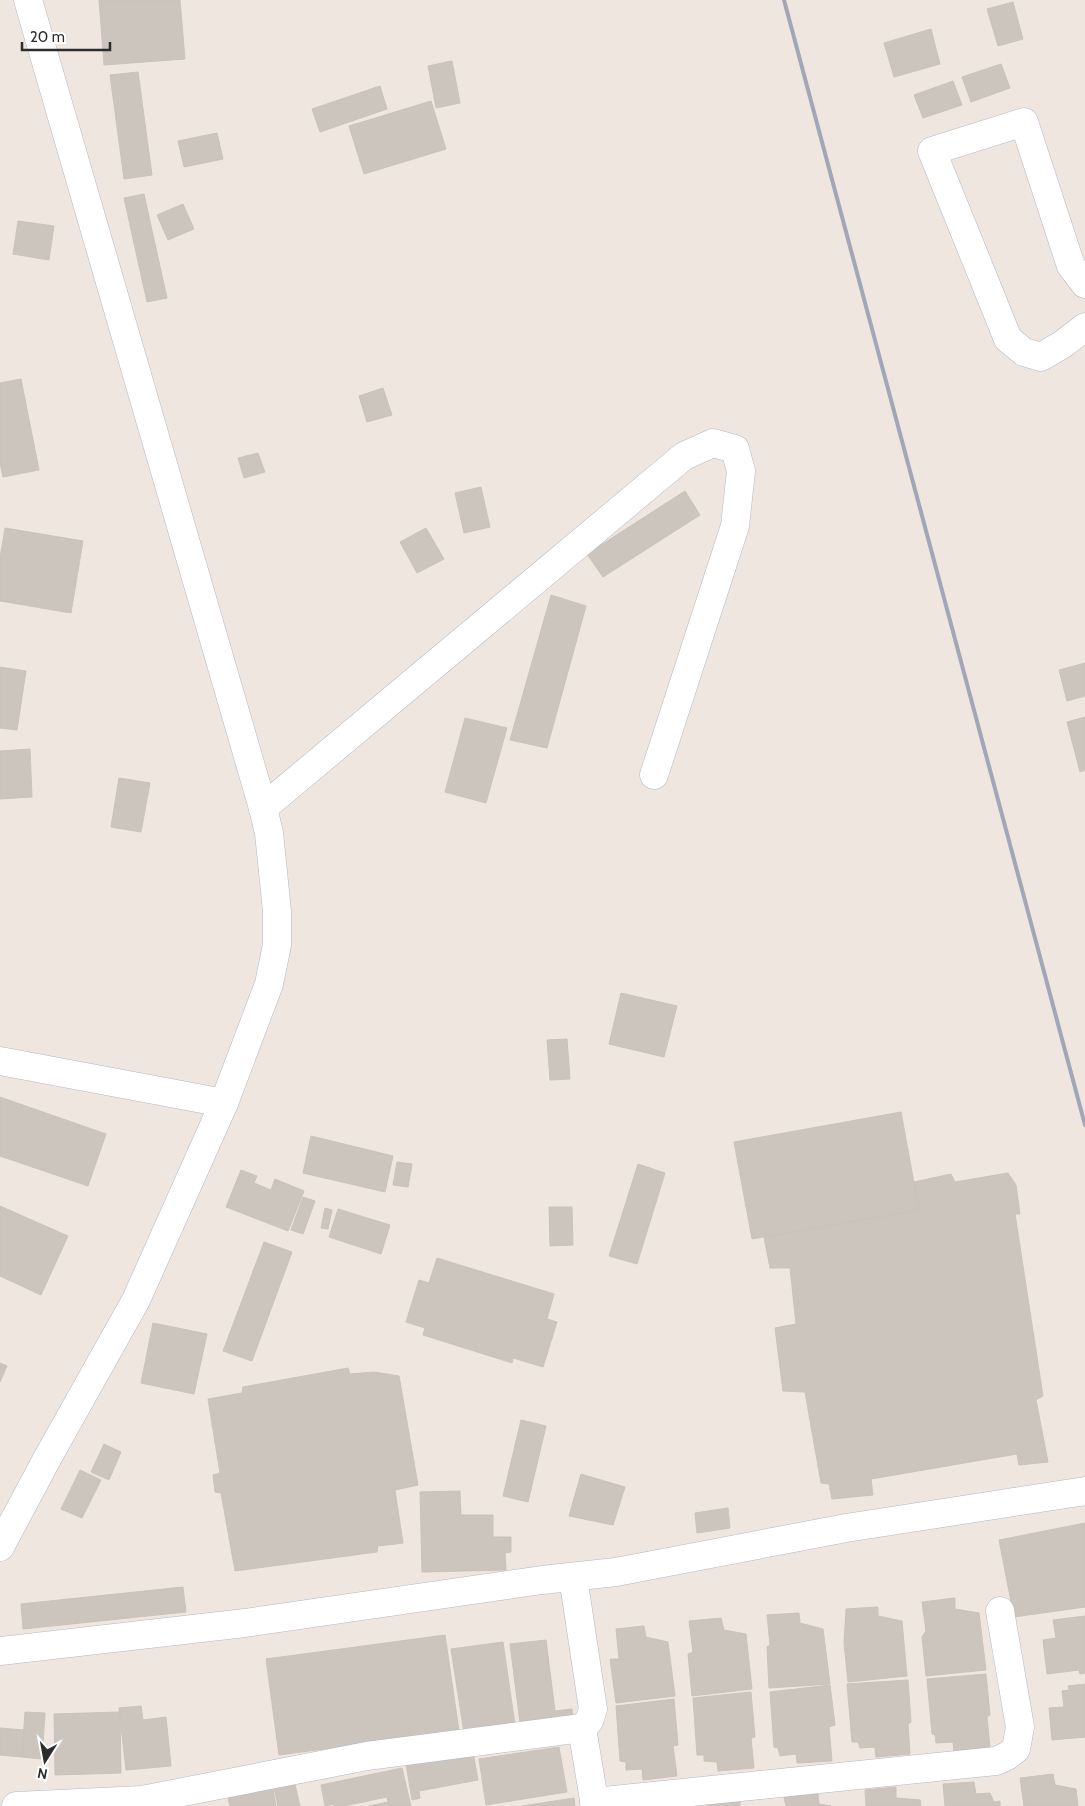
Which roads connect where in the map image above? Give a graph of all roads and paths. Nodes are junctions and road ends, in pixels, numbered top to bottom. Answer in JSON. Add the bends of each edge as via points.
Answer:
{"nodes":[{"id":1,"x":28,"y":0,"type":"edge"},
{"id":2,"x":1085,"y":284,"type":"edge"},
{"id":3,"x":1085,"y":327,"type":"edge"},
{"id":4,"x":654,"y":775,"type":"dead end"},
{"id":5,"x":263,"y":808,"type":"junction"},
{"id":6,"x":0,"y":1061,"type":"edge"},
{"id":7,"x":224,"y":1103,"type":"junction"},
{"id":8,"x":1085,"y":1491,"type":"edge"},
{"id":9,"x":0,"y":1546,"type":"edge"},
{"id":10,"x":573,"y":1577,"type":"junction"},
{"id":11,"x":1000,"y":1611,"type":"dead end"},
{"id":12,"x":0,"y":1651,"type":"edge"},
{"id":13,"x":582,"y":1728,"type":"junction"},
{"id":14,"x":594,"y":1804,"type":"edge"},
{"id":15,"x":16,"y":1806,"type":"edge"}],
"edges":[{"from":1,"to":5,"type":"street"},
{"from":2,"to":3,"type":"street","via":[[1071,266],[1024,122],[932,151],[1008,340],[1024,352],[1041,357]]},
{"from":4,"to":5,"type":"street","via":[[736,526],[741,471],[735,449],[713,443],[684,456]]},
{"from":5,"to":7,"type":"street","via":[[269,833],[277,945],[269,984]]},
{"from":6,"to":7,"type":"street"},
{"from":7,"to":9,"type":"street","via":[[136,1300]]},
{"from":8,"to":10,"type":"street","via":[[846,1528],[616,1572]]},
{"from":10,"to":12,"type":"street","via":[[245,1623]]},
{"from":10,"to":13,"type":"street","via":[[593,1709],[589,1721]]},
{"from":11,"to":14,"type":"street","via":[[1020,1727],[1016,1749],[1007,1756],[996,1761]]},
{"from":13,"to":14,"type":"street"},
{"from":13,"to":15,"type":"street","via":[[367,1756],[142,1800]]}]}
